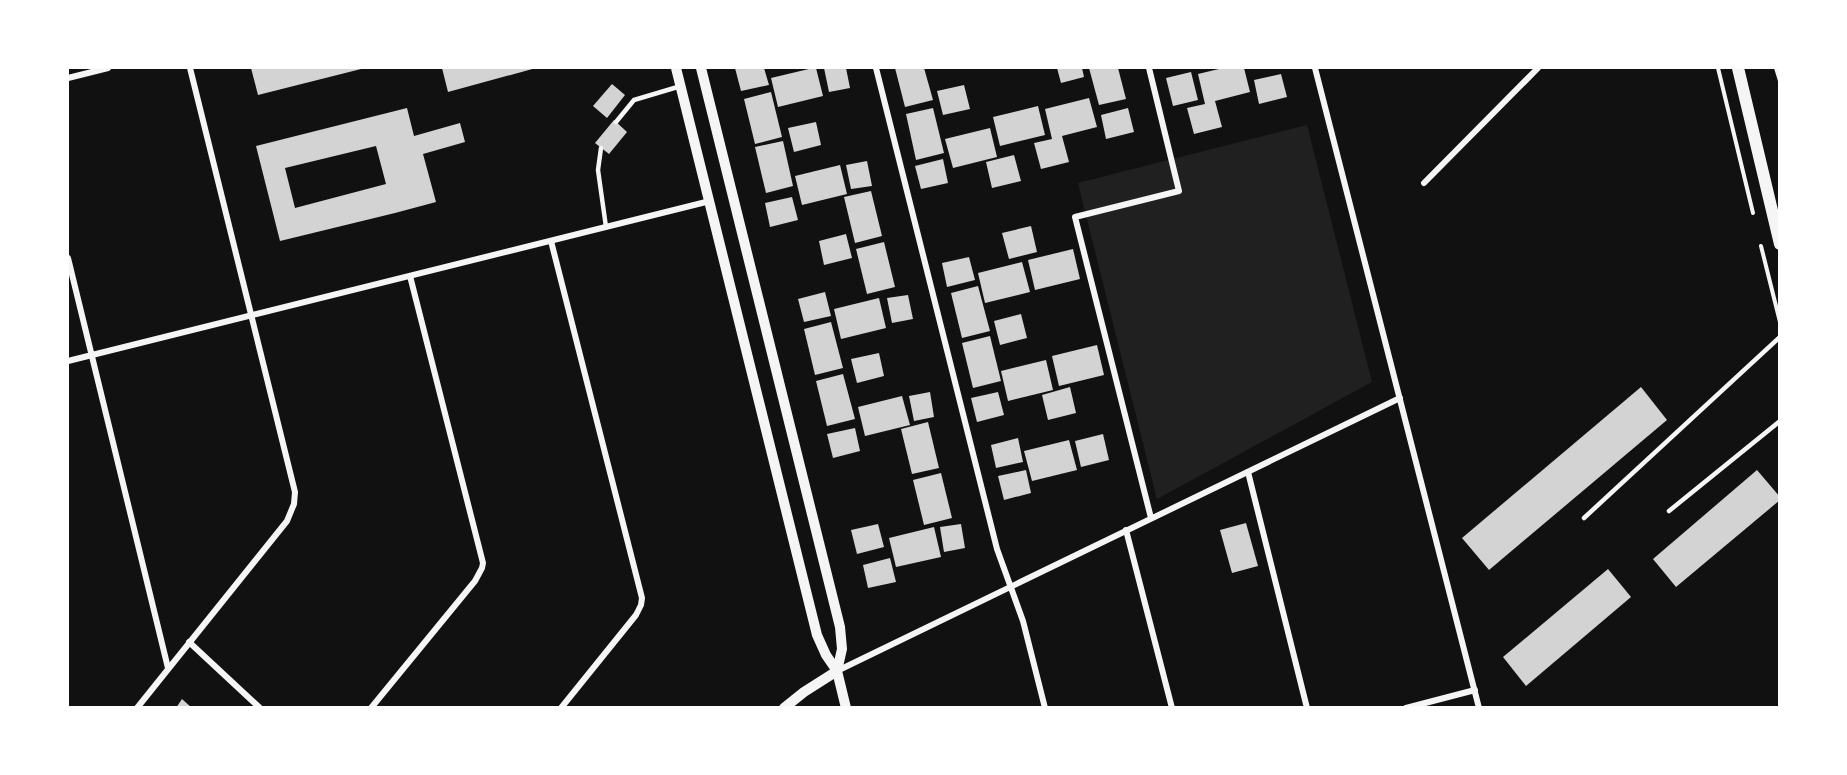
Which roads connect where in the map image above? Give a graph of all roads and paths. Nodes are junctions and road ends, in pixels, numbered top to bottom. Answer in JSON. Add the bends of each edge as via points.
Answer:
{"nodes":[{"id":1,"x":108,"y":68,"type":"edge"},
{"id":2,"x":190,"y":68,"type":"edge"},
{"id":3,"x":676,"y":68,"type":"edge"},
{"id":4,"x":701,"y":68,"type":"edge"},
{"id":5,"x":876,"y":68,"type":"edge"},
{"id":6,"x":1149,"y":68,"type":"edge"},
{"id":7,"x":1315,"y":68,"type":"edge"},
{"id":8,"x":1538,"y":68,"type":"edge"},
{"id":9,"x":1718,"y":68,"type":"edge"},
{"id":10,"x":1738,"y":68,"type":"edge"},
{"id":11,"x":1776,"y":68,"type":"edge"},
{"id":12,"x":68,"y":78,"type":"edge"},
{"id":13,"x":1779,"y":81,"type":"edge"},
{"id":14,"x":681,"y":86,"type":"junction"},
{"id":15,"x":616,"y":122,"type":"dead end"},
{"id":16,"x":601,"y":148,"type":"dead end"},
{"id":17,"x":1424,"y":183,"type":"dead end"},
{"id":18,"x":710,"y":201,"type":"junction"},
{"id":19,"x":1776,"y":213,"type":"edge"},
{"id":20,"x":1755,"y":221,"type":"dead end"},
{"id":21,"x":606,"y":227,"type":"junction"},
{"id":22,"x":551,"y":241,"type":"junction"},
{"id":23,"x":1761,"y":243,"type":"dead end"},
{"id":24,"x":1779,"y":244,"type":"edge"},
{"id":25,"x":68,"y":258,"type":"edge"},
{"id":26,"x":410,"y":276,"type":"junction"},
{"id":27,"x":252,"y":315,"type":"junction"},
{"id":28,"x":1779,"y":322,"type":"edge"},
{"id":29,"x":1779,"y":337,"type":"edge"},
{"id":30,"x":91,"y":355,"type":"junction"},
{"id":31,"x":68,"y":361,"type":"edge"},
{"id":32,"x":1400,"y":398,"type":"junction"},
{"id":33,"x":1779,"y":421,"type":"edge"},
{"id":34,"x":1248,"y":472,"type":"junction"},
{"id":35,"x":1669,"y":511,"type":"dead end"},
{"id":36,"x":1151,"y":518,"type":"junction"},
{"id":37,"x":1584,"y":518,"type":"dead end"},
{"id":38,"x":1126,"y":530,"type":"junction"},
{"id":39,"x":1010,"y":586,"type":"junction"},
{"id":40,"x":189,"y":642,"type":"junction"},
{"id":41,"x":168,"y":668,"type":"junction"},
{"id":42,"x":837,"y":670,"type":"junction"},
{"id":43,"x":1475,"y":690,"type":"junction"},
{"id":44,"x":137,"y":708,"type":"edge"},
{"id":45,"x":260,"y":708,"type":"edge"},
{"id":46,"x":371,"y":708,"type":"edge"},
{"id":47,"x":561,"y":708,"type":"edge"},
{"id":48,"x":783,"y":708,"type":"edge"},
{"id":49,"x":846,"y":708,"type":"edge"},
{"id":50,"x":1045,"y":708,"type":"edge"},
{"id":51,"x":1172,"y":708,"type":"edge"},
{"id":52,"x":1307,"y":708,"type":"edge"},
{"id":53,"x":1406,"y":708,"type":"edge"},
{"id":54,"x":1479,"y":708,"type":"edge"}],
"edges":[{"from":1,"to":12,"type":"street"},
{"from":2,"to":27,"type":"street"},
{"from":3,"to":14,"type":"street"},
{"from":4,"to":42,"type":"street","via":[[840,627],[842,649]]},
{"from":5,"to":39,"type":"street","via":[[997,549]]},
{"from":6,"to":36,"type":"street","via":[[1179,191],[1076,217]]},
{"from":7,"to":32,"type":"street"},
{"from":8,"to":17,"type":"street"},
{"from":9,"to":20,"type":"path"},
{"from":10,"to":19,"type":"main road"},
{"from":11,"to":13,"type":"path"},
{"from":14,"to":15,"type":"lane","via":[[634,100]]},
{"from":14,"to":18,"type":"street"},
{"from":16,"to":21,"type":"lane","via":[[598,170]]},
{"from":18,"to":21,"type":"street"},
{"from":18,"to":42,"type":"street","via":[[817,635]]},
{"from":19,"to":24,"type":"main road"},
{"from":21,"to":22,"type":"street"},
{"from":22,"to":26,"type":"street"},
{"from":22,"to":47,"type":"street","via":[[642,598],[636,615]]},
{"from":23,"to":28,"type":"path"},
{"from":25,"to":30,"type":"street"},
{"from":26,"to":27,"type":"street"},
{"from":26,"to":46,"type":"street","via":[[482,568]]},
{"from":27,"to":30,"type":"street"},
{"from":27,"to":40,"type":"street","via":[[294,481],[294,504],[287,521]]},
{"from":29,"to":37,"type":"lane"},
{"from":30,"to":31,"type":"street"},
{"from":30,"to":41,"type":"street"},
{"from":32,"to":34,"type":"street"},
{"from":32,"to":43,"type":"street"},
{"from":33,"to":35,"type":"lane"},
{"from":34,"to":36,"type":"street"},
{"from":34,"to":52,"type":"street"},
{"from":36,"to":38,"type":"street"},
{"from":38,"to":39,"type":"street"},
{"from":38,"to":51,"type":"street"},
{"from":39,"to":42,"type":"street"},
{"from":39,"to":50,"type":"street"},
{"from":40,"to":41,"type":"street"},
{"from":40,"to":45,"type":"street"},
{"from":41,"to":44,"type":"street"},
{"from":42,"to":48,"type":"street"},
{"from":42,"to":49,"type":"street"},
{"from":43,"to":53,"type":"street"},
{"from":43,"to":54,"type":"street"}]}
